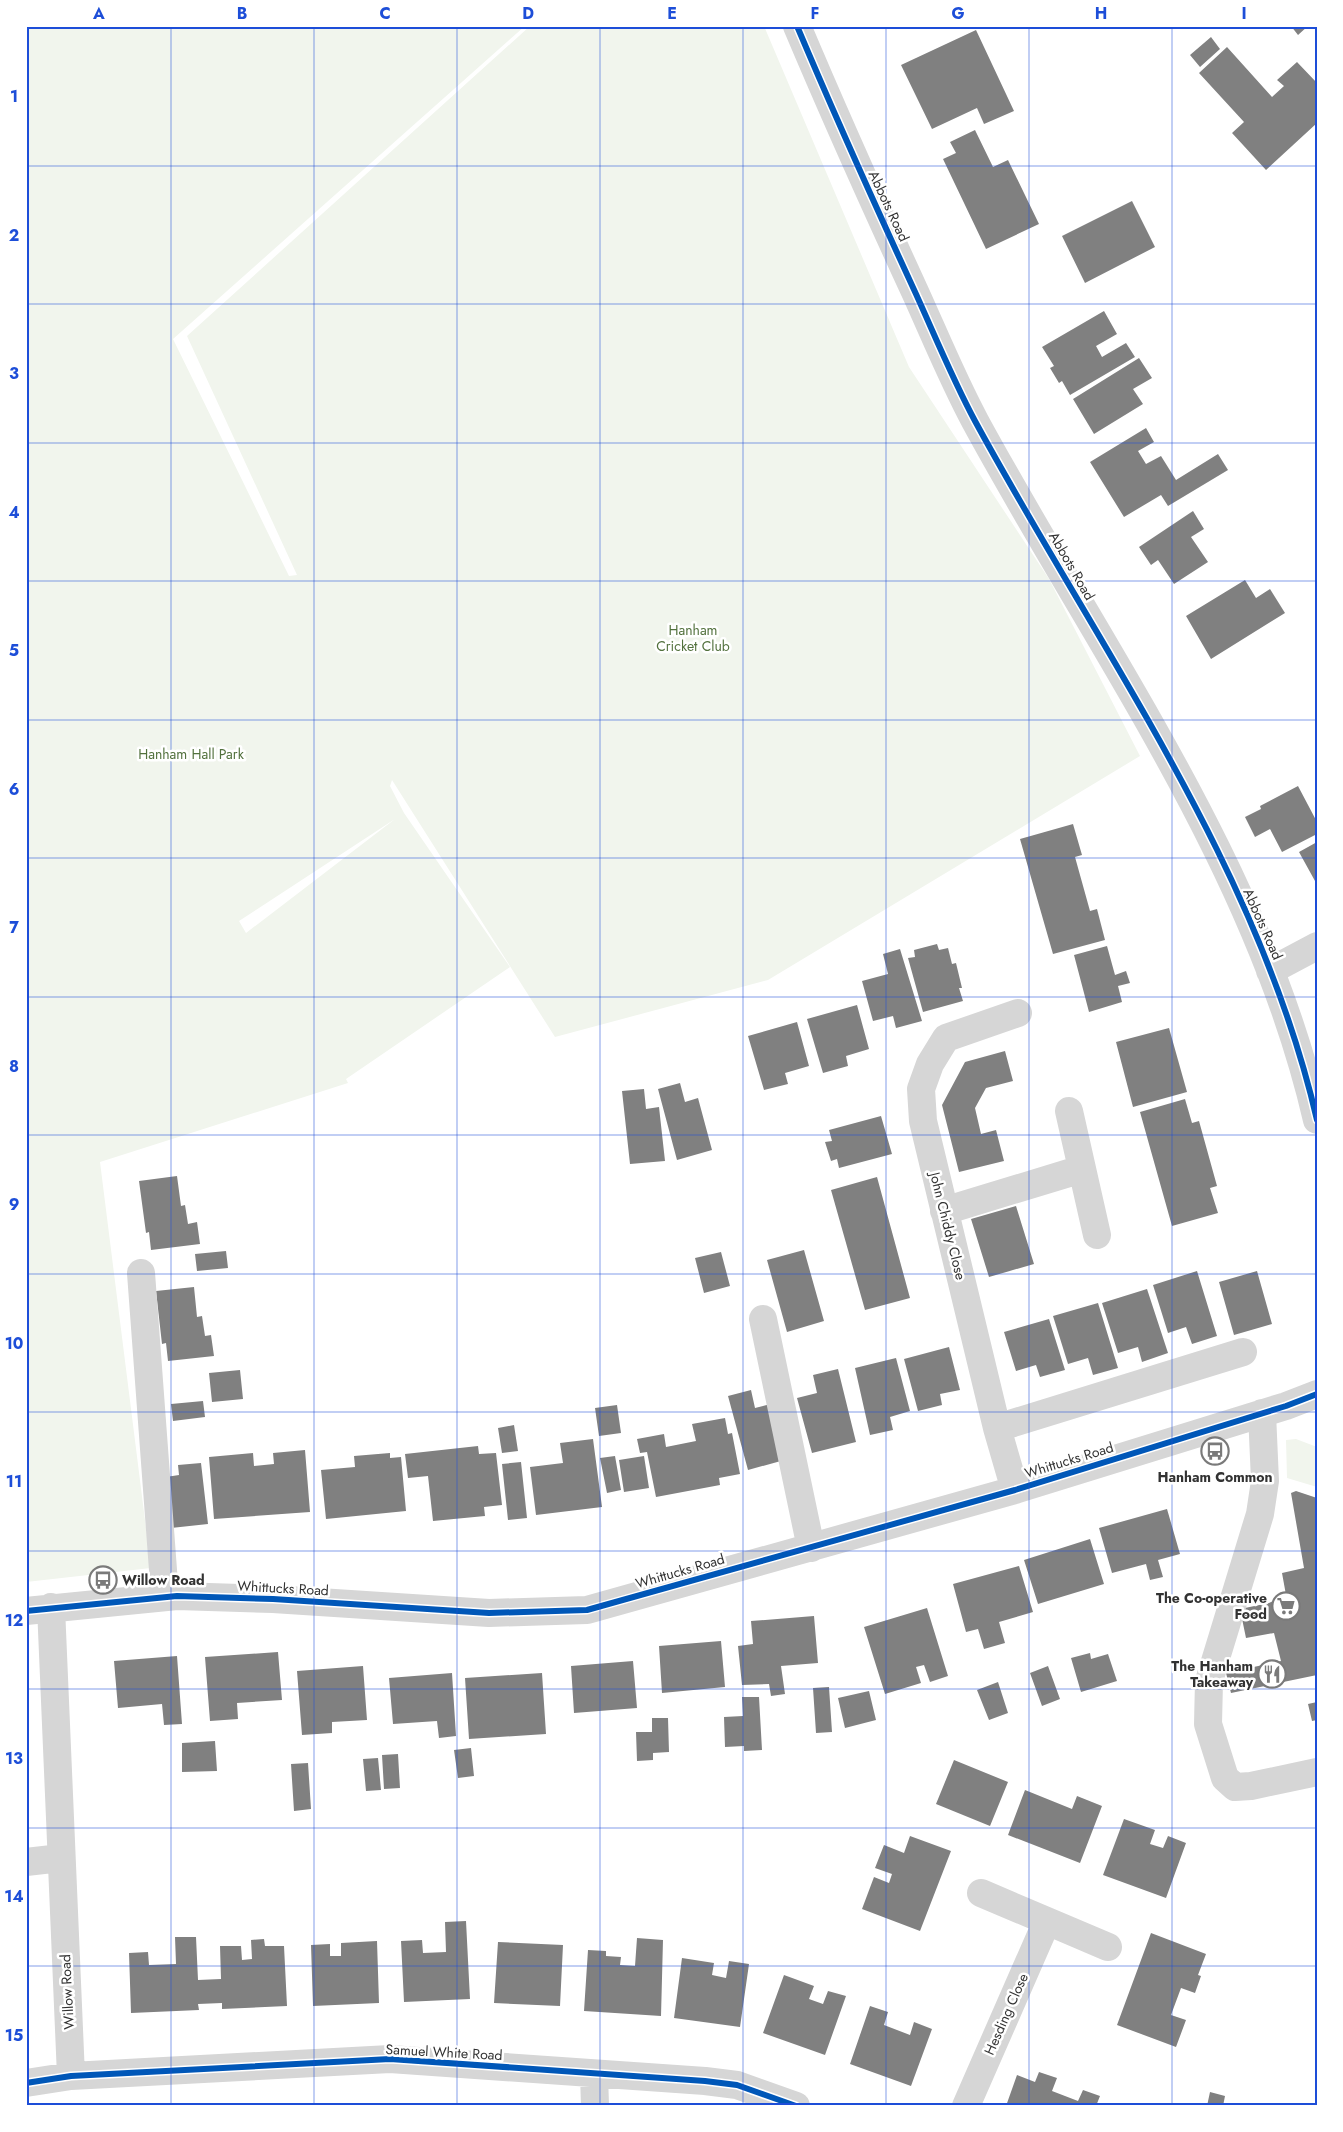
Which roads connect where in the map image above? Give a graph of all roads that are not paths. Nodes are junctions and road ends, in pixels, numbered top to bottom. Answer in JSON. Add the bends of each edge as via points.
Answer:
{"nodes":[{"id":1,"x":797,"y":26,"type":"edge"},
{"id":2,"x":1317,"y":946,"type":"edge"},
{"id":3,"x":1270,"y":971,"type":"junction"},
{"id":4,"x":1018,"y":1012,"type":"dead end"},
{"id":5,"x":1069,"y":1111,"type":"dead end"},
{"id":6,"x":1317,"y":1120,"type":"edge"},
{"id":7,"x":1082,"y":1169,"type":"junction"},
{"id":8,"x":944,"y":1211,"type":"junction"},
{"id":9,"x":1098,"y":1234,"type":"dead end"},
{"id":10,"x":140,"y":1273,"type":"dead end"},
{"id":11,"x":763,"y":1319,"type":"dead end"},
{"id":12,"x":1243,"y":1352,"type":"dead end"},
{"id":13,"x":1317,"y":1394,"type":"edge"},
{"id":14,"x":1262,"y":1413,"type":"junction"},
{"id":15,"x":997,"y":1428,"type":"junction"},
{"id":16,"x":1015,"y":1490,"type":"junction"},
{"id":17,"x":811,"y":1548,"type":"junction"},
{"id":18,"x":165,"y":1597,"type":"junction"},
{"id":19,"x":39,"y":1609,"type":"edge"},
{"id":20,"x":1317,"y":1772,"type":"edge"},
{"id":21,"x":61,"y":1858,"type":"junction"},
{"id":22,"x":26,"y":1862,"type":"edge"},
{"id":23,"x":981,"y":1893,"type":"dead end"},
{"id":24,"x":1047,"y":1921,"type":"junction"},
{"id":25,"x":1108,"y":1947,"type":"dead end"},
{"id":26,"x":594,"y":2074,"type":"junction"},
{"id":27,"x":71,"y":2076,"type":"junction"},
{"id":28,"x":26,"y":2083,"type":"edge"},
{"id":29,"x":595,"y":2106,"type":"edge"},
{"id":30,"x":796,"y":2106,"type":"edge"},
{"id":31,"x":966,"y":2106,"type":"edge"}],
"edges":[{"from":1,"to":3,"type":"street","name":"Abbots Road","via":[[973,418],[1210,833]]},
{"from":2,"to":3,"type":"street"},
{"from":3,"to":6,"type":"street","name":"Abbots Road","via":[[1309,1086]]},
{"from":4,"to":8,"type":"street","name":"John Chiddy Close","via":[[946,1038],[930,1064],[921,1089],[922,1121]]},
{"from":5,"to":7,"type":"street"},
{"from":7,"to":8,"type":"street"},
{"from":7,"to":9,"type":"street"},
{"from":8,"to":15,"type":"street","name":"John Chiddy Close"},
{"from":10,"to":18,"type":"street"},
{"from":11,"to":17,"type":"street"},
{"from":12,"to":15,"type":"street"},
{"from":13,"to":14,"type":"street","name":"Whittucks Road"},
{"from":14,"to":16,"type":"street","name":"Whittucks Road"},
{"from":14,"to":20,"type":"street","via":[[1265,1481],[1260,1514],[1209,1681],[1208,1724],[1225,1778],[1235,1786],[1251,1786]]},
{"from":15,"to":16,"type":"street","name":"John Chiddy Close"},
{"from":16,"to":17,"type":"street","name":"Whittucks Road"},
{"from":17,"to":18,"type":"street","name":"Whittucks Road","via":[[587,1610],[489,1612],[273,1599]]},
{"from":18,"to":19,"type":"street","name":"Whittucks Road"},
{"from":19,"to":21,"type":"street","name":"Willow Road"},
{"from":21,"to":22,"type":"street"},
{"from":21,"to":27,"type":"street","name":"Willow Road"},
{"from":23,"to":24,"type":"street"},
{"from":24,"to":25,"type":"street"},
{"from":24,"to":31,"type":"street","name":"Hesding Close"},
{"from":26,"to":27,"type":"street","name":"Samuel White Road","via":[[390,2059]]},
{"from":26,"to":29,"type":"street"},
{"from":26,"to":30,"type":"street","name":"Samuel White Road","via":[[736,2085]]},
{"from":27,"to":28,"type":"street","name":"Samuel White Road"}]}
